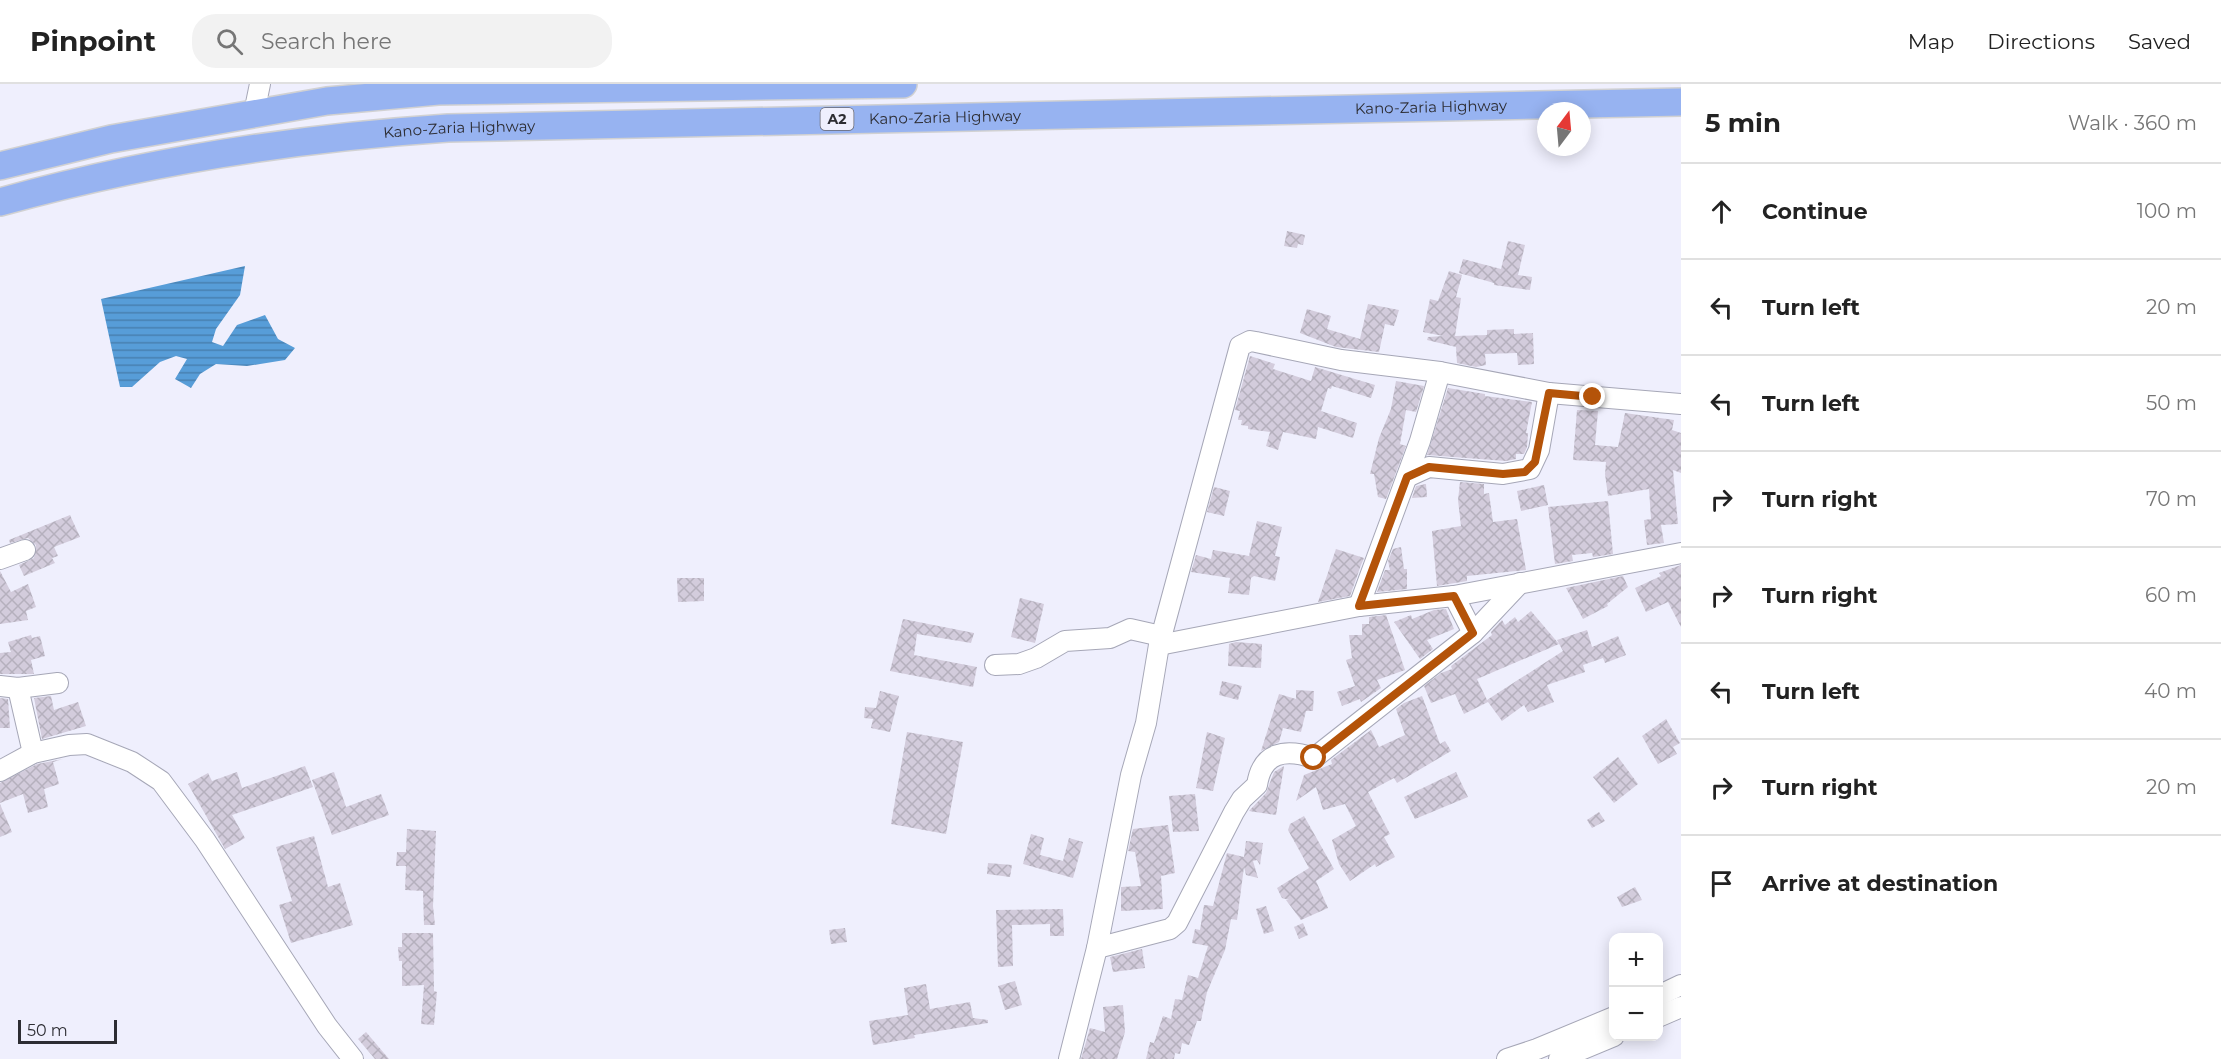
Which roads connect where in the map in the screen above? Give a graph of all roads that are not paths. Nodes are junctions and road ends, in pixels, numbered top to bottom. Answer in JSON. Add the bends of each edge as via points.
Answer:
{"nodes":[{"id":1,"x":260,"y":84,"type":"edge"},
{"id":2,"x":903,"y":84,"type":"edge"},
{"id":3,"x":1681,"y":102,"type":"edge"},
{"id":4,"x":254,"y":113,"type":"junction"},
{"id":5,"x":0,"y":166,"type":"edge"},
{"id":6,"x":0,"y":202,"type":"edge"},
{"id":7,"x":1440,"y":372,"type":"junction"},
{"id":8,"x":1549,"y":393,"type":"junction"},
{"id":9,"x":1681,"y":404,"type":"edge"},
{"id":10,"x":1407,"y":477,"type":"junction"},
{"id":11,"x":25,"y":550,"type":"dead end"},
{"id":12,"x":1681,"y":553,"type":"edge"},
{"id":13,"x":0,"y":559,"type":"edge"},
{"id":14,"x":1520,"y":583,"type":"junction"},
{"id":15,"x":1454,"y":596,"type":"junction"},
{"id":16,"x":1359,"y":606,"type":"junction"},
{"id":17,"x":1473,"y":633,"type":"junction"},
{"id":18,"x":1160,"y":640,"type":"junction"},
{"id":19,"x":995,"y":665,"type":"dead end"},
{"id":20,"x":58,"y":683,"type":"dead end"},
{"id":21,"x":9,"y":687,"type":"edge"},
{"id":22,"x":33,"y":753,"type":"junction"},
{"id":23,"x":0,"y":771,"type":"edge"},
{"id":24,"x":1097,"y":948,"type":"junction"},
{"id":25,"x":1681,"y":985,"type":"edge"},
{"id":26,"x":1663,"y":994,"type":"edge"},
{"id":27,"x":1681,"y":1007,"type":"edge"},
{"id":28,"x":1663,"y":1015,"type":"edge"},
{"id":29,"x":1609,"y":1019,"type":"edge"},
{"id":30,"x":1609,"y":1038,"type":"edge"},
{"id":31,"x":353,"y":1059,"type":"edge"},
{"id":32,"x":1069,"y":1059,"type":"edge"},
{"id":33,"x":1507,"y":1059,"type":"edge"},
{"id":34,"x":1558,"y":1059,"type":"edge"}],
"edges":[{"from":1,"to":4,"type":"street"},
{"from":2,"to":4,"type":"highway","via":[[438,91],[327,101]]},
{"from":3,"to":6,"type":"highway","name":"Kano-Zaria Highway","number":"A2","via":[[448,128],[251,147]]},
{"from":4,"to":5,"type":"highway","via":[[111,139]]},
{"from":7,"to":8,"type":"street"},
{"from":7,"to":10,"type":"street"},
{"from":7,"to":18,"type":"street","via":[[1341,360],[1250,341],[1240,346]]},
{"from":8,"to":9,"type":"street"},
{"from":8,"to":10,"type":"street","via":[[1539,450],[1530,470],[1503,474],[1429,467]]},
{"from":10,"to":16,"type":"street"},
{"from":11,"to":13,"type":"street"},
{"from":12,"to":14,"type":"street"},
{"from":14,"to":15,"type":"street"},
{"from":14,"to":17,"type":"street"},
{"from":15,"to":16,"type":"street"},
{"from":15,"to":17,"type":"street"},
{"from":16,"to":18,"type":"street"},
{"from":17,"to":24,"type":"street","via":[[1314,758],[1298,753],[1272,756],[1260,769],[1257,785],[1234,812],[1177,923],[1170,929]]},
{"from":18,"to":19,"type":"street","via":[[1130,629],[1110,638],[1065,641],[1019,664]]},
{"from":18,"to":24,"type":"street"},
{"from":20,"to":21,"type":"street"},
{"from":21,"to":22,"type":"street"},
{"from":22,"to":23,"type":"street"},
{"from":22,"to":31,"type":"street","via":[[87,744],[132,762],[161,781]]},
{"from":24,"to":32,"type":"street"},
{"from":25,"to":26,"type":"street"},
{"from":27,"to":28,"type":"street"},
{"from":29,"to":33,"type":"street"},
{"from":30,"to":34,"type":"street"}]}
